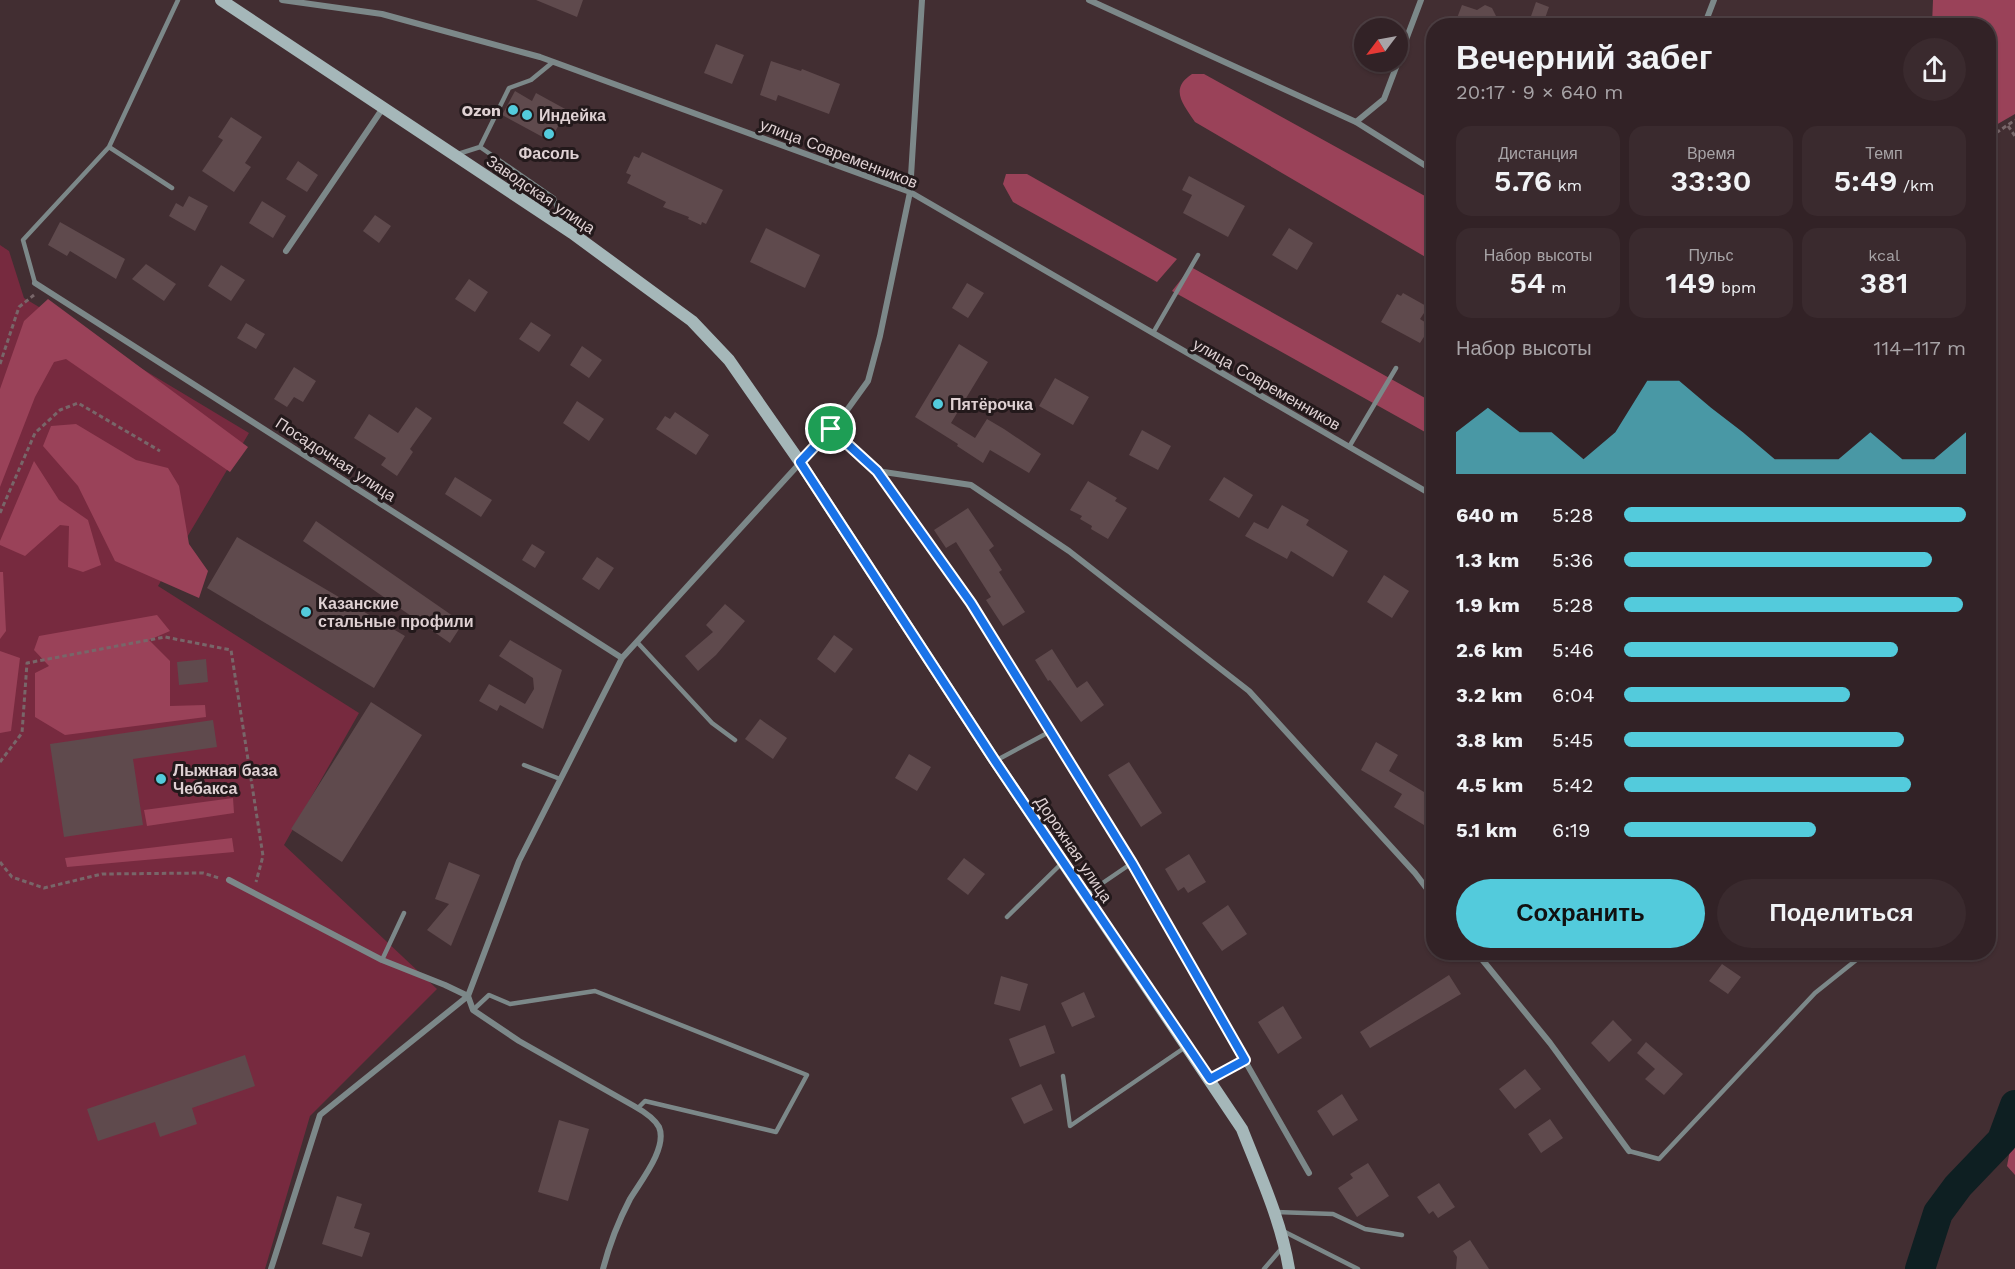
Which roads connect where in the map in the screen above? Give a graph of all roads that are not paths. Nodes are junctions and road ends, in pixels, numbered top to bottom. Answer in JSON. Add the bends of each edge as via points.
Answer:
{"nodes":[{"id":1,"x":178,"y":0,"type":"edge"},
{"id":2,"x":221,"y":0,"type":"edge"},
{"id":3,"x":282,"y":0,"type":"edge"},
{"id":4,"x":922,"y":0,"type":"edge"},
{"id":5,"x":1089,"y":0,"type":"edge"},
{"id":6,"x":1421,"y":0,"type":"edge"},
{"id":7,"x":1714,"y":0,"type":"edge"},
{"id":8,"x":1707,"y":18,"type":"edge"},
{"id":9,"x":1408,"y":34,"type":"edge"},
{"id":10,"x":553,"y":62,"type":"junction"},
{"id":11,"x":1394,"y":72,"type":"edge"},
{"id":12,"x":383,"y":108,"type":"junction"},
{"id":13,"x":1356,"y":122,"type":"junction"},
{"id":14,"x":109,"y":147,"type":"junction"},
{"id":15,"x":480,"y":147,"type":"junction"},
{"id":16,"x":454,"y":155,"type":"junction"},
{"id":17,"x":1426,"y":166,"type":"edge"},
{"id":18,"x":172,"y":188,"type":"dead end"},
{"id":19,"x":910,"y":192,"type":"junction"},
{"id":20,"x":561,"y":226,"type":"junction"},
{"id":21,"x":286,"y":251,"type":"dead end"},
{"id":22,"x":1198,"y":255,"type":"dead end"},
{"id":23,"x":35,"y":283,"type":"joint"},
{"id":24,"x":1153,"y":333,"type":"junction"},
{"id":25,"x":1396,"y":368,"type":"dead end"},
{"id":26,"x":831,"y":429,"type":"junction"},
{"id":27,"x":1349,"y":447,"type":"junction"},
{"id":28,"x":800,"y":462,"type":"junction"},
{"id":29,"x":877,"y":471,"type":"junction"},
{"id":30,"x":1426,"y":491,"type":"edge"},
{"id":31,"x":637,"y":642,"type":"junction"},
{"id":32,"x":622,"y":658,"type":"junction"},
{"id":33,"x":1051,"y":731,"type":"junction"},
{"id":34,"x":735,"y":740,"type":"dead end"},
{"id":35,"x":995,"y":761,"type":"junction"},
{"id":36,"x":524,"y":765,"type":"dead end"},
{"id":37,"x":560,"y":779,"type":"junction"},
{"id":38,"x":1063,"y":862,"type":"junction"},
{"id":39,"x":1132,"y":863,"type":"junction"},
{"id":40,"x":229,"y":880,"type":"road end"},
{"id":41,"x":1426,"y":888,"type":"edge"},
{"id":42,"x":1085,"y":895,"type":"junction"},
{"id":43,"x":404,"y":914,"type":"dead end"},
{"id":44,"x":1007,"y":916,"type":"dead end"},
{"id":45,"x":382,"y":960,"type":"junction"},
{"id":46,"x":1483,"y":960,"type":"edge"},
{"id":47,"x":1856,"y":960,"type":"edge"},
{"id":48,"x":468,"y":996,"type":"junction"},
{"id":49,"x":472,"y":1010,"type":"junction"},
{"id":50,"x":1187,"y":1046,"type":"junction"},
{"id":51,"x":1245,"y":1060,"type":"junction"},
{"id":52,"x":1063,"y":1076,"type":"dead end"},
{"id":53,"x":1210,"y":1079,"type":"junction"},
{"id":54,"x":638,"y":1108,"type":"junction"},
{"id":55,"x":1629,"y":1151,"type":"joint"},
{"id":56,"x":1310,"y":1173,"type":"dead end"},
{"id":57,"x":1274,"y":1212,"type":"junction"},
{"id":58,"x":1280,"y":1230,"type":"junction"},
{"id":59,"x":1402,"y":1235,"type":"dead end"},
{"id":60,"x":1284,"y":1245,"type":"junction"},
{"id":61,"x":271,"y":1269,"type":"edge"},
{"id":62,"x":603,"y":1269,"type":"edge"},
{"id":63,"x":1264,"y":1269,"type":"edge"},
{"id":64,"x":1288,"y":1269,"type":"edge"},
{"id":65,"x":1358,"y":1269,"type":"edge"}],
"edges":[{"from":1,"to":14,"type":"lane"},
{"from":2,"to":12,"type":"street","name":"Заводская улица"},
{"from":3,"to":10,"type":"street","name":"улица Современников","via":[[382,14]]},
{"from":4,"to":19,"type":"street"},
{"from":5,"to":13,"type":"street"},
{"from":6,"to":9,"type":"street"},
{"from":7,"to":8,"type":"street"},
{"from":10,"to":15,"type":"lane","via":[[531,80],[509,88]]},
{"from":10,"to":19,"type":"street","name":"улица Современников"},
{"from":11,"to":13,"type":"street","via":[[1384,99]]},
{"from":12,"to":16,"type":"street","name":"Заводская улица"},
{"from":12,"to":21,"type":"street"},
{"from":13,"to":17,"type":"street"},
{"from":14,"to":18,"type":"lane"},
{"from":14,"to":23,"type":"lane","via":[[24,240]]},
{"from":15,"to":16,"type":"lane"},
{"from":15,"to":20,"type":"lane","via":[[554,198]]},
{"from":16,"to":20,"type":"street","name":"Заводская улица"},
{"from":19,"to":24,"type":"street","name":"улица Современников"},
{"from":19,"to":26,"type":"street","via":[[868,381]]},
{"from":20,"to":28,"type":"street","name":"Заводская улица","via":[[692,321],[729,360]]},
{"from":22,"to":24,"type":"lane"},
{"from":23,"to":32,"type":"street","name":"Посадочная улица"},
{"from":24,"to":27,"type":"street","name":"улица Современников"},
{"from":25,"to":27,"type":"lane"},
{"from":26,"to":28,"type":"street"},
{"from":26,"to":29,"type":"street"},
{"from":27,"to":30,"type":"street","name":"улица Современников"},
{"from":28,"to":31,"type":"street"},
{"from":28,"to":35,"type":"street","name":"Дорожная улица"},
{"from":29,"to":33,"type":"street","via":[[971,603]]},
{"from":29,"to":41,"type":"street","via":[[971,485],[1078,558],[1249,691]]},
{"from":31,"to":32,"type":"street"},
{"from":31,"to":34,"type":"lane","via":[[712,723]]},
{"from":32,"to":37,"type":"street"},
{"from":33,"to":35,"type":"lane"},
{"from":33,"to":39,"type":"street"},
{"from":35,"to":38,"type":"street","name":"Дорожная улица"},
{"from":36,"to":37,"type":"lane"},
{"from":37,"to":48,"type":"street","via":[[519,861]]},
{"from":38,"to":42,"type":"street","name":"Дорожная улица"},
{"from":38,"to":44,"type":"lane"},
{"from":39,"to":42,"type":"lane"},
{"from":39,"to":51,"type":"street"},
{"from":40,"to":45,"type":"street"},
{"from":42,"to":50,"type":"street","name":"Дорожная улица"},
{"from":43,"to":45,"type":"lane"},
{"from":45,"to":48,"type":"street"},
{"from":46,"to":55,"type":"street","via":[[1550,1043]]},
{"from":47,"to":55,"type":"lane","via":[[1815,993],[1659,1159]]},
{"from":48,"to":49,"type":"street"},
{"from":48,"to":61,"type":"street","via":[[320,1115]]},
{"from":49,"to":54,"type":"street","via":[[547,1058]]},
{"from":49,"to":54,"type":"lane","via":[[489,995],[510,1004],[595,991],[807,1075],[776,1132],[645,1101]]},
{"from":50,"to":52,"type":"lane","via":[[1070,1126]]},
{"from":50,"to":53,"type":"street","name":"Дорожная улица"},
{"from":51,"to":53,"type":"lane"},
{"from":51,"to":56,"type":"street"},
{"from":53,"to":57,"type":"street","name":"Дорожная улица","via":[[1242,1129]]},
{"from":54,"to":62,"type":"street","via":[[658,1126],[659,1147],[630,1200]]},
{"from":57,"to":58,"type":"street","name":"Дорожная улица"},
{"from":57,"to":59,"type":"lane","via":[[1333,1214],[1365,1228]]},
{"from":58,"to":60,"type":"street","name":"Дорожная улица"},
{"from":58,"to":65,"type":"lane"},
{"from":60,"to":63,"type":"lane"},
{"from":60,"to":64,"type":"street","name":"Дорожная улица"}]}
